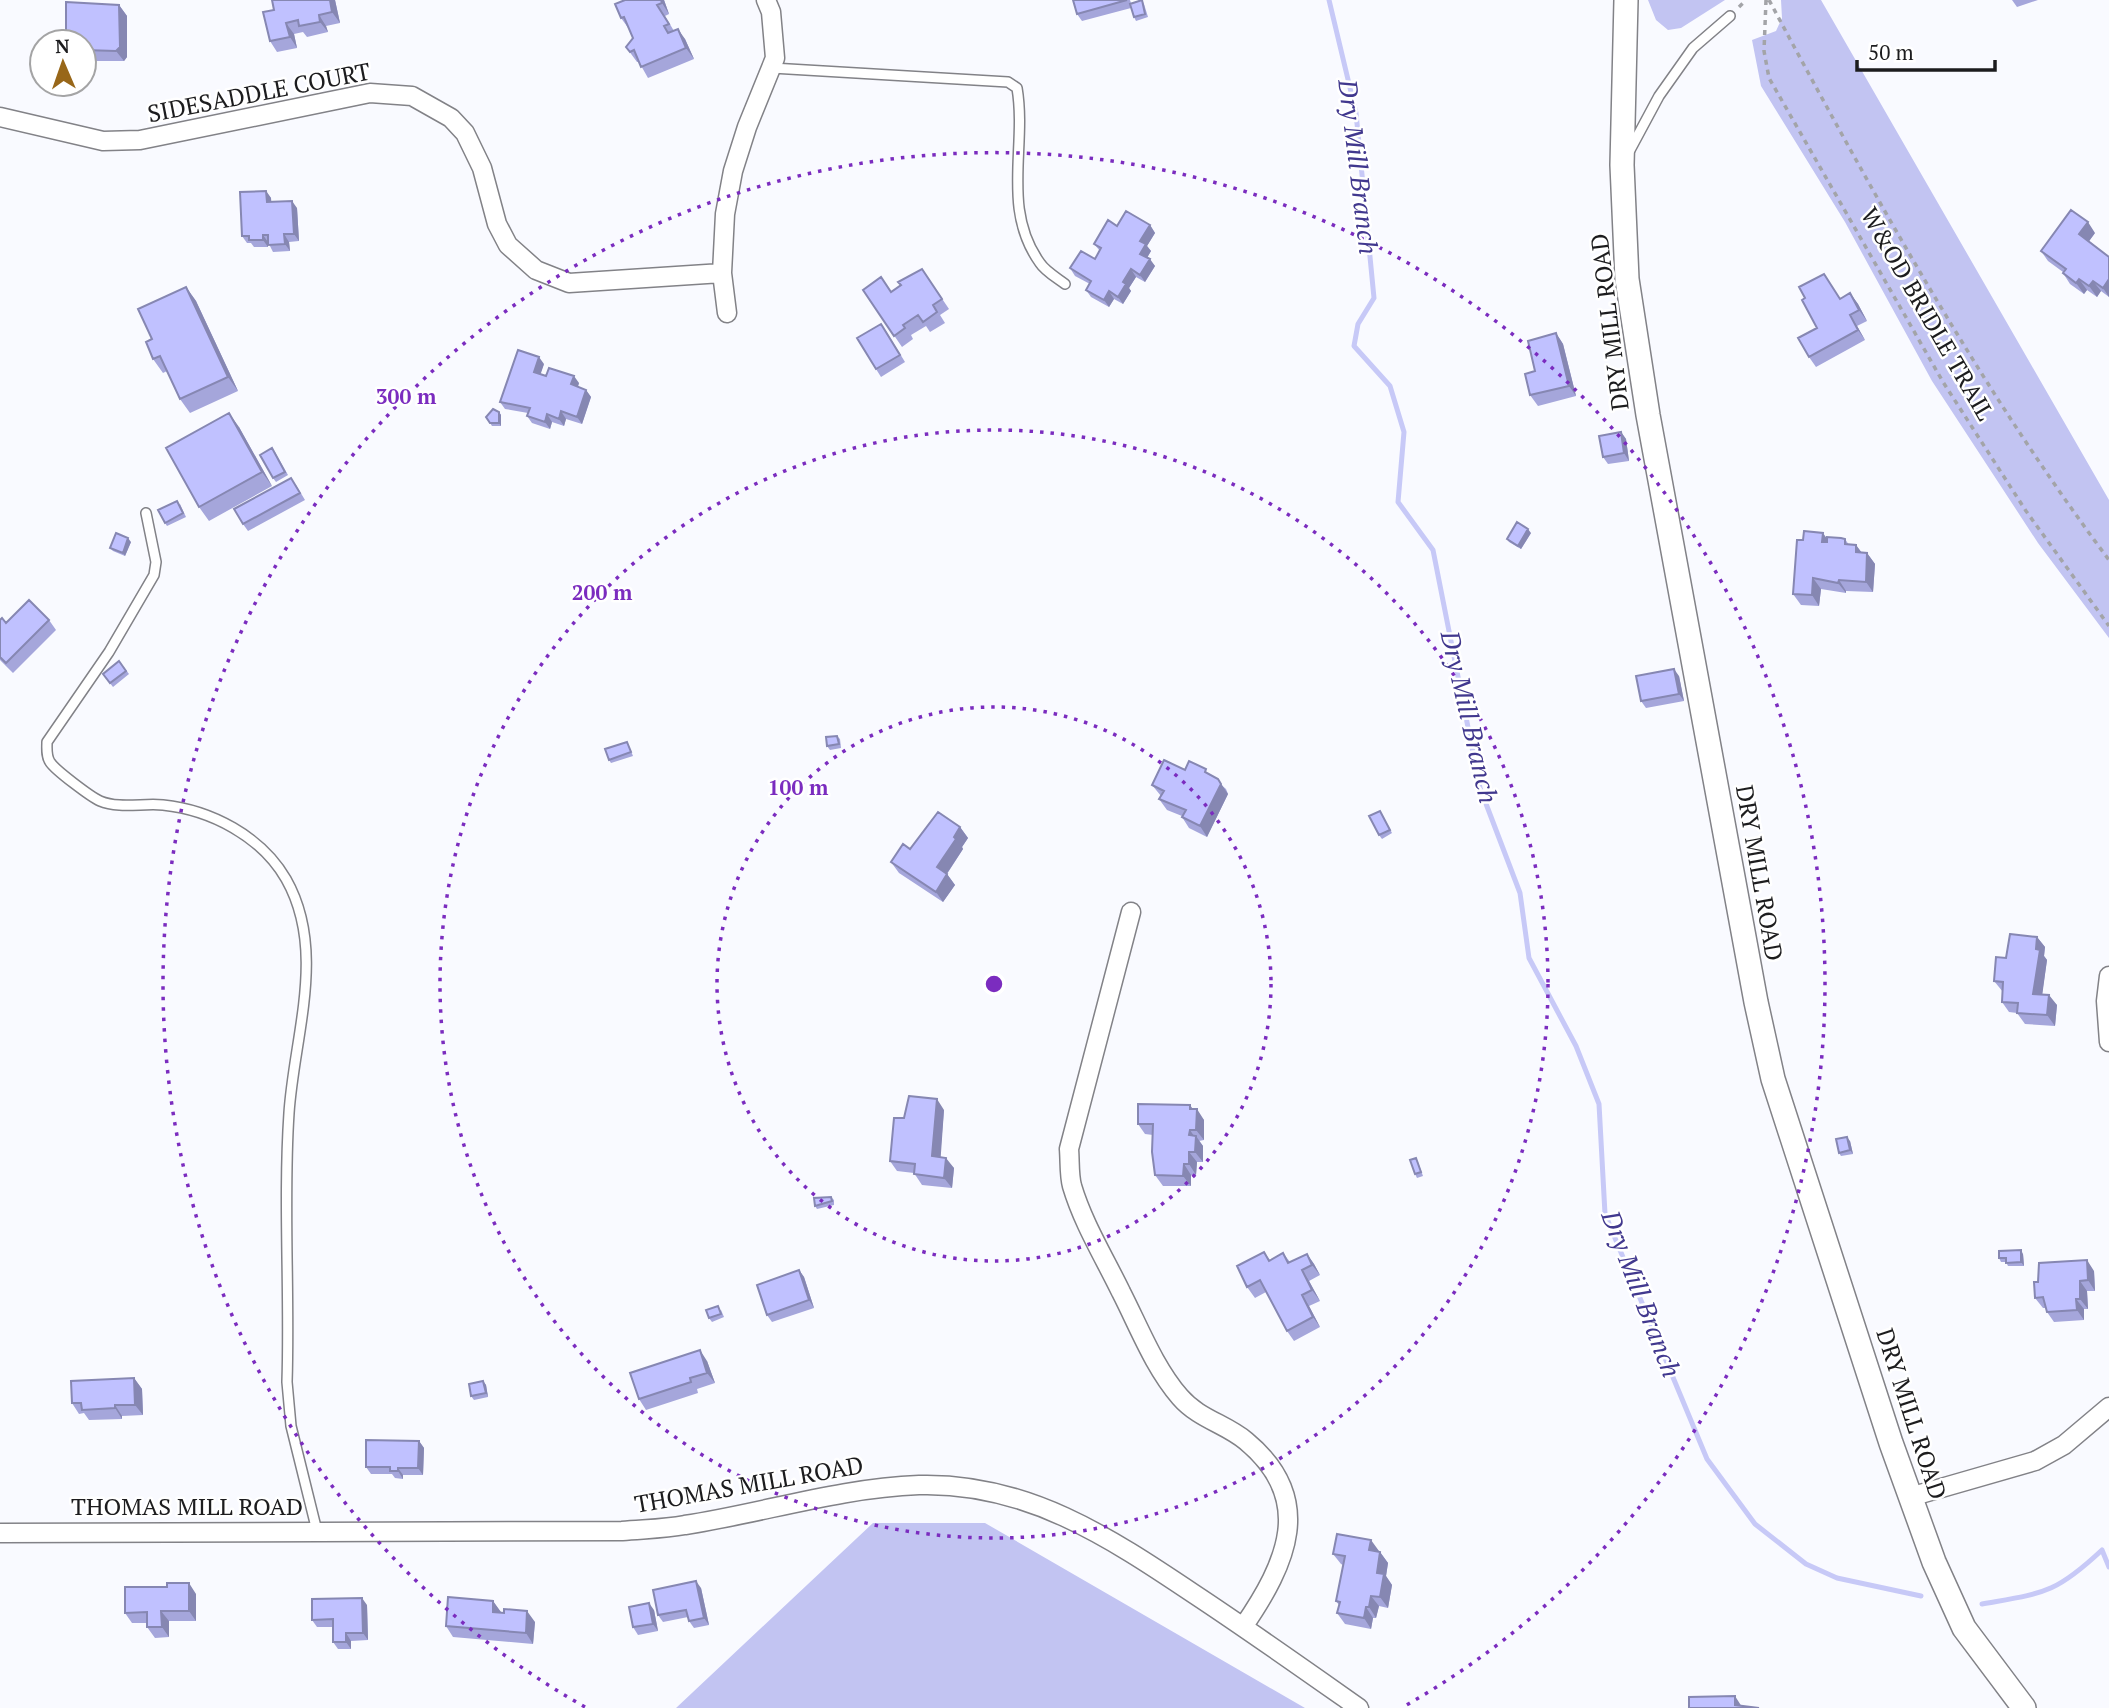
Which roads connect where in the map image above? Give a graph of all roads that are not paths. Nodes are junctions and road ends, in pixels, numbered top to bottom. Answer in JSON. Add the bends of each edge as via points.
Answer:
{"nodes":[{"id":1,"x":766,"y":0,"type":"edge"},
{"id":2,"x":1626,"y":0,"type":"edge"},
{"id":3,"x":1730,"y":16,"type":"dead end"},
{"id":4,"x":772,"y":68,"type":"junction"},
{"id":5,"x":0,"y":117,"type":"edge"},
{"id":6,"x":1622,"y":165,"type":"junction"},
{"id":7,"x":722,"y":273,"type":"junction"},
{"id":8,"x":1065,"y":284,"type":"dead end"},
{"id":9,"x":727,"y":313,"type":"dead end"},
{"id":10,"x":146,"y":513,"type":"dead end"},
{"id":11,"x":1130,"y":912,"type":"dead end"},
{"id":12,"x":2109,"y":976,"type":"edge"},
{"id":13,"x":2109,"y":1042,"type":"edge"},
{"id":14,"x":2109,"y":1407,"type":"edge"},
{"id":15,"x":1910,"y":1497,"type":"junction"},
{"id":16,"x":317,"y":1531,"type":"junction"},
{"id":17,"x":0,"y":1533,"type":"edge"},
{"id":18,"x":1243,"y":1627,"type":"junction"},
{"id":19,"x":1359,"y":1708,"type":"edge"},
{"id":20,"x":2024,"y":1708,"type":"edge"}],
"edges":[{"from":1,"to":4,"type":"street","via":[[775,58]]},
{"from":2,"to":6,"type":"street","name":"DRY MILL ROAD"},
{"from":3,"to":6,"type":"lane","via":[[1693,48],[1659,96]]},
{"from":4,"to":7,"type":"street","via":[[733,171]]},
{"from":4,"to":8,"type":"lane","via":[[1008,82],[1017,88],[1016,193],[1021,223],[1040,265]]},
{"from":5,"to":7,"type":"street","name":"SIDESADDLE COURT","via":[[103,141],[140,140],[370,93],[412,96],[451,118],[465,133],[482,168],[497,224],[508,245],[536,270],[569,284]]},
{"from":6,"to":15,"type":"street","name":"DRY MILL ROAD","via":[[1627,279],[1648,415],[1756,1002],[1773,1079]]},
{"from":7,"to":9,"type":"street"},
{"from":10,"to":16,"type":"lane","via":[[156,562],[154,575],[109,652],[47,742],[47,754],[51,765],[100,801],[194,811],[246,836],[286,879],[299,911],[306,974],[289,1112],[287,1382],[291,1426]]},
{"from":11,"to":18,"type":"street","via":[[1069,1149],[1071,1183],[1159,1368],[1182,1399],[1269,1461],[1285,1487],[1290,1516],[1283,1549],[1269,1588]]},
{"from":12,"to":13,"type":"street"},
{"from":14,"to":15,"type":"street","via":[[2072,1439],[2035,1461]]},
{"from":15,"to":20,"type":"street","name":"DRY MILL ROAD","via":[[1964,1628]]},
{"from":16,"to":17,"type":"street","name":"THOMAS MILL ROAD"},
{"from":16,"to":18,"type":"street","name":"THOMAS MILL ROAD","via":[[622,1531],[683,1526],[881,1488],[964,1488],[1042,1507],[1085,1524]]},
{"from":18,"to":19,"type":"street","name":"THOMAS MILL ROAD"}]}
